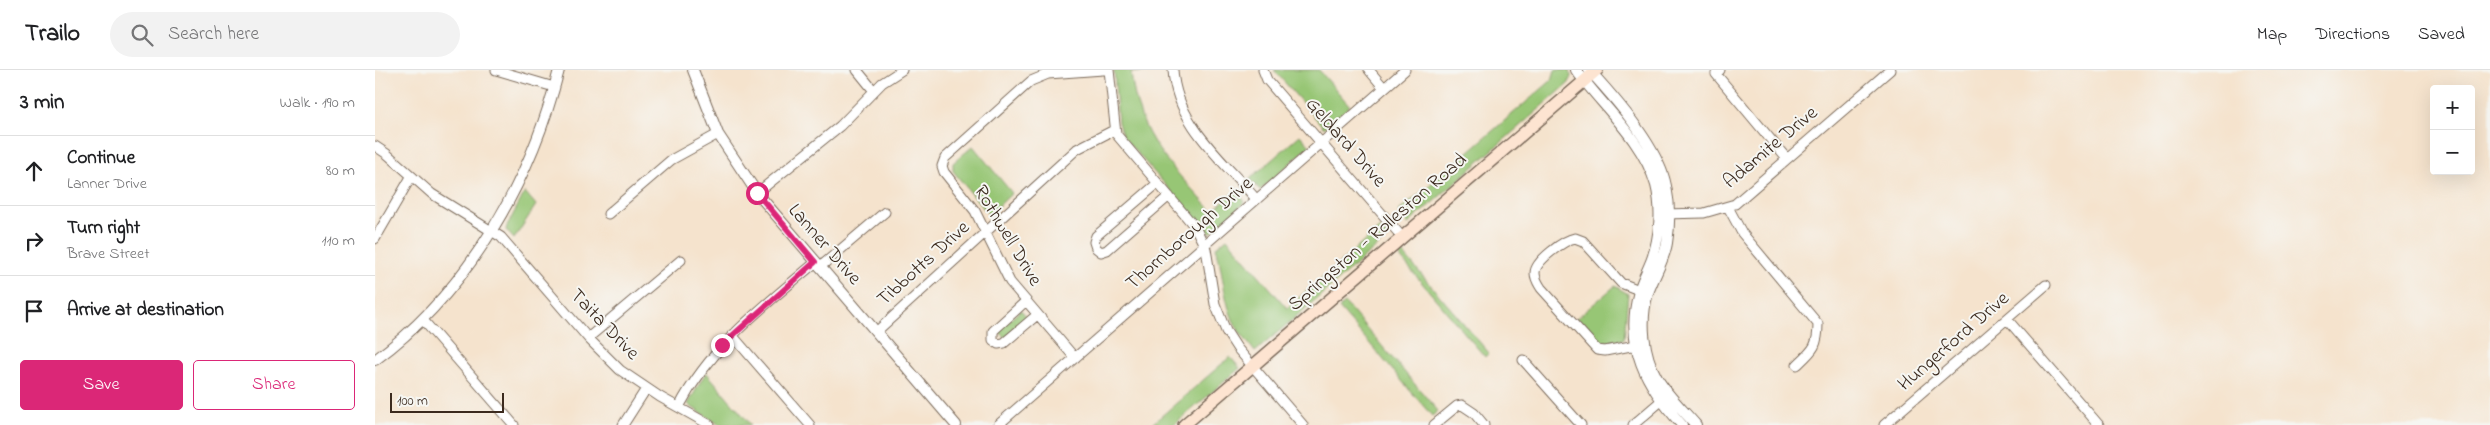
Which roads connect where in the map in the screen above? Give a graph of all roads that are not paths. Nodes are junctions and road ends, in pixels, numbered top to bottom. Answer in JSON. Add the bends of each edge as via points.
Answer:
{"nodes":[{"id":1,"x":496,"y":70,"type":"edge"},
{"id":2,"x":559,"y":70,"type":"edge"},
{"id":3,"x":693,"y":70,"type":"edge"},
{"id":4,"x":857,"y":70,"type":"edge"},
{"id":5,"x":903,"y":70,"type":"edge"},
{"id":6,"x":1103,"y":70,"type":"edge"},
{"id":7,"x":1109,"y":70,"type":"edge"},
{"id":8,"x":1173,"y":70,"type":"edge"},
{"id":9,"x":1263,"y":70,"type":"edge"},
{"id":10,"x":1369,"y":70,"type":"edge"},
{"id":11,"x":1405,"y":70,"type":"edge"},
{"id":12,"x":1576,"y":70,"type":"edge"},
{"id":13,"x":1720,"y":70,"type":"edge"},
{"id":14,"x":1890,"y":70,"type":"edge"},
{"id":15,"x":1591,"y":74,"type":"edge"},
{"id":16,"x":554,"y":87,"type":"junction"},
{"id":17,"x":1383,"y":88,"type":"junction"},
{"id":18,"x":874,"y":91,"type":"junction"},
{"id":19,"x":1114,"y":130,"type":"junction"},
{"id":20,"x":718,"y":134,"type":"junction"},
{"id":21,"x":1322,"y":143,"type":"junction"},
{"id":22,"x":375,"y":146,"type":"edge"},
{"id":23,"x":1787,"y":159,"type":"junction"},
{"id":24,"x":411,"y":177,"type":"junction"},
{"id":25,"x":1158,"y":183,"type":"junction"},
{"id":26,"x":757,"y":193,"type":"junction"},
{"id":27,"x":1169,"y":196,"type":"junction"},
{"id":28,"x":1256,"y":200,"type":"junction"},
{"id":29,"x":1728,"y":207,"type":"junction"},
{"id":30,"x":885,"y":212,"type":"dead end"},
{"id":31,"x":608,"y":214,"type":"dead end"},
{"id":32,"x":1664,"y":214,"type":"junction"},
{"id":33,"x":1118,"y":217,"type":"junction"},
{"id":34,"x":490,"y":229,"type":"junction"},
{"id":35,"x":1130,"y":231,"type":"junction"},
{"id":36,"x":985,"y":232,"type":"junction"},
{"id":37,"x":1402,"y":237,"type":"junction"},
{"id":38,"x":375,"y":238,"type":"edge"},
{"id":39,"x":1204,"y":245,"type":"junction"},
{"id":40,"x":681,"y":260,"type":"dead end"},
{"id":41,"x":818,"y":265,"type":"junction"},
{"id":42,"x":2046,"y":285,"type":"dead end"},
{"id":43,"x":1639,"y":290,"type":"junction"},
{"id":44,"x":1026,"y":301,"type":"junction"},
{"id":45,"x":1037,"y":315,"type":"junction"},
{"id":46,"x":2007,"y":319,"type":"junction"},
{"id":47,"x":423,"y":320,"type":"junction"},
{"id":48,"x":875,"y":332,"type":"junction"},
{"id":49,"x":732,"y":335,"type":"junction"},
{"id":50,"x":588,"y":338,"type":"junction"},
{"id":51,"x":1636,"y":345,"type":"junction"},
{"id":52,"x":1075,"y":358,"type":"junction"},
{"id":53,"x":375,"y":360,"type":"edge"},
{"id":54,"x":1523,"y":360,"type":"dead end"},
{"id":55,"x":1797,"y":365,"type":"dead end"},
{"id":56,"x":1252,"y":366,"type":"junction"},
{"id":57,"x":646,"y":389,"type":"junction"},
{"id":58,"x":1661,"y":401,"type":"junction"},
{"id":59,"x":679,"y":407,"type":"junction"},
{"id":60,"x":514,"y":425,"type":"edge"},
{"id":61,"x":623,"y":425,"type":"edge"},
{"id":62,"x":710,"y":425,"type":"edge"},
{"id":63,"x":810,"y":425,"type":"edge"},
{"id":64,"x":956,"y":425,"type":"edge"},
{"id":65,"x":998,"y":425,"type":"edge"},
{"id":66,"x":1184,"y":425,"type":"edge"},
{"id":67,"x":1303,"y":425,"type":"edge"},
{"id":68,"x":1434,"y":425,"type":"edge"},
{"id":69,"x":1484,"y":425,"type":"edge"},
{"id":70,"x":1581,"y":425,"type":"edge"},
{"id":71,"x":1633,"y":425,"type":"edge"},
{"id":72,"x":1681,"y":425,"type":"edge"},
{"id":73,"x":1696,"y":425,"type":"edge"},
{"id":74,"x":1884,"y":425,"type":"edge"},
{"id":75,"x":2099,"y":425,"type":"edge"}],
"edges":[{"from":1,"to":16,"type":"street"},
{"from":2,"to":16,"type":"street"},
{"from":3,"to":20,"type":"street","name":"Lanner Drive"},
{"from":4,"to":18,"type":"street"},
{"from":5,"to":18,"type":"street"},
{"from":6,"to":36,"type":"street","name":"Rothwell Drive","via":[[1048,74],[1031,80],[944,160],[944,172],[970,204]]},
{"from":7,"to":19,"type":"street"},
{"from":8,"to":28,"type":"street","via":[[1176,91],[1190,122]]},
{"from":9,"to":21,"type":"street","name":"Geldard Drive","via":[[1267,80]]},
{"from":10,"to":17,"type":"street"},
{"from":11,"to":17,"type":"street","name":"Thornborough Drive"},
{"from":12,"to":15,"type":"street"},
{"from":13,"to":23,"type":"street","via":[[1716,74]]},
{"from":14,"to":23,"type":"street","name":"Adamite Drive"},
{"from":15,"to":32,"type":"street","via":[[1645,139],[1657,159],[1666,184]]},
{"from":15,"to":37,"type":"main road","name":"Springston - Rolleston Road"},
{"from":16,"to":34,"type":"street","via":[[520,177]]},
{"from":17,"to":21,"type":"street","name":"Thornborough Drive"},
{"from":18,"to":26,"type":"street","via":[[840,126]]},
{"from":19,"to":25,"type":"street","via":[[1123,145]]},
{"from":19,"to":36,"type":"street","name":"Tibbotts Drive","via":[[1077,149]]},
{"from":20,"to":26,"type":"street","name":"Lanner Drive"},
{"from":20,"to":31,"type":"street","via":[[671,160]]},
{"from":21,"to":28,"type":"street","name":"Thornborough Drive"},
{"from":21,"to":37,"type":"street","name":"Geldard Drive"},
{"from":22,"to":24,"type":"street","name":"Taita Drive"},
{"from":23,"to":29,"type":"street","name":"Adamite Drive"},
{"from":24,"to":34,"type":"street","name":"Taita Drive","via":[[453,209]]},
{"from":24,"to":38,"type":"street"},
{"from":25,"to":27,"type":"street"},
{"from":25,"to":33,"type":"street"},
{"from":26,"to":41,"type":"street","name":"Lanner Drive"},
{"from":27,"to":35,"type":"street"},
{"from":27,"to":39,"type":"street","via":[[1195,227]]},
{"from":28,"to":39,"type":"street","name":"Thornborough Drive"},
{"from":29,"to":32,"type":"street","name":"Adamite Drive","via":[[1704,213]]},
{"from":29,"to":55,"type":"street","via":[[1742,233],[1818,324],[1814,350]]},
{"from":30,"to":41,"type":"street"},
{"from":32,"to":43,"type":"street"},
{"from":32,"to":73,"type":"street","via":[[1667,244],[1648,294],[1644,328],[1648,356],[1657,378]]},
{"from":33,"to":35,"type":"street"},
{"from":33,"to":35,"type":"street","via":[[1096,236],[1095,248],[1101,252],[1107,250]]},
{"from":34,"to":47,"type":"street","via":[[467,266]]},
{"from":34,"to":50,"type":"street","name":"Taita Drive","via":[[501,237]]},
{"from":36,"to":44,"type":"street","name":"Rothwell Drive","via":[[1005,275]]},
{"from":36,"to":48,"type":"street","name":"Tibbotts Drive"},
{"from":37,"to":56,"type":"main road","name":"Springston - Rolleston Road"},
{"from":39,"to":52,"type":"street","name":"Thornborough Drive"},
{"from":39,"to":56,"type":"street","via":[[1218,314],[1231,339]]},
{"from":40,"to":50,"type":"street"},
{"from":41,"to":48,"type":"street","name":"Lanner Drive"},
{"from":41,"to":49,"type":"street"},
{"from":42,"to":46,"type":"street","name":"Hungerford Drive"},
{"from":43,"to":51,"type":"street","via":[[1635,317]]},
{"from":43,"to":51,"type":"street","via":[[1621,283],[1583,241],[1575,238],[1561,243],[1537,266],[1535,272],[1541,288],[1597,350]]},
{"from":44,"to":45,"type":"street","name":"Rothwell Drive"},
{"from":44,"to":45,"type":"street","via":[[993,331],[993,340],[998,344],[1004,343]]},
{"from":45,"to":52,"type":"street","name":"Rothwell Drive"},
{"from":46,"to":74,"type":"street","name":"Hungerford Drive"},
{"from":46,"to":75,"type":"street"},
{"from":47,"to":53,"type":"street"},
{"from":47,"to":60,"type":"street"},
{"from":48,"to":64,"type":"street","name":"Lanner Drive"},
{"from":49,"to":59,"type":"street","via":[[699,373]]},
{"from":49,"to":63,"type":"street"},
{"from":50,"to":57,"type":"street","name":"Taita Drive"},
{"from":51,"to":58,"type":"street","via":[[1647,378]]},
{"from":52,"to":65,"type":"street","name":"Thornborough Drive"},
{"from":54,"to":70,"type":"street"},
{"from":56,"to":66,"type":"main road","name":"Springston - Rolleston Road"},
{"from":56,"to":67,"type":"street"},
{"from":57,"to":59,"type":"street","name":"Taita Drive"},
{"from":57,"to":61,"type":"street"},
{"from":58,"to":71,"type":"street"},
{"from":58,"to":72,"type":"street"},
{"from":59,"to":62,"type":"street","name":"Taita Drive"},
{"from":68,"to":69,"type":"street","via":[[1462,405]]}]}
